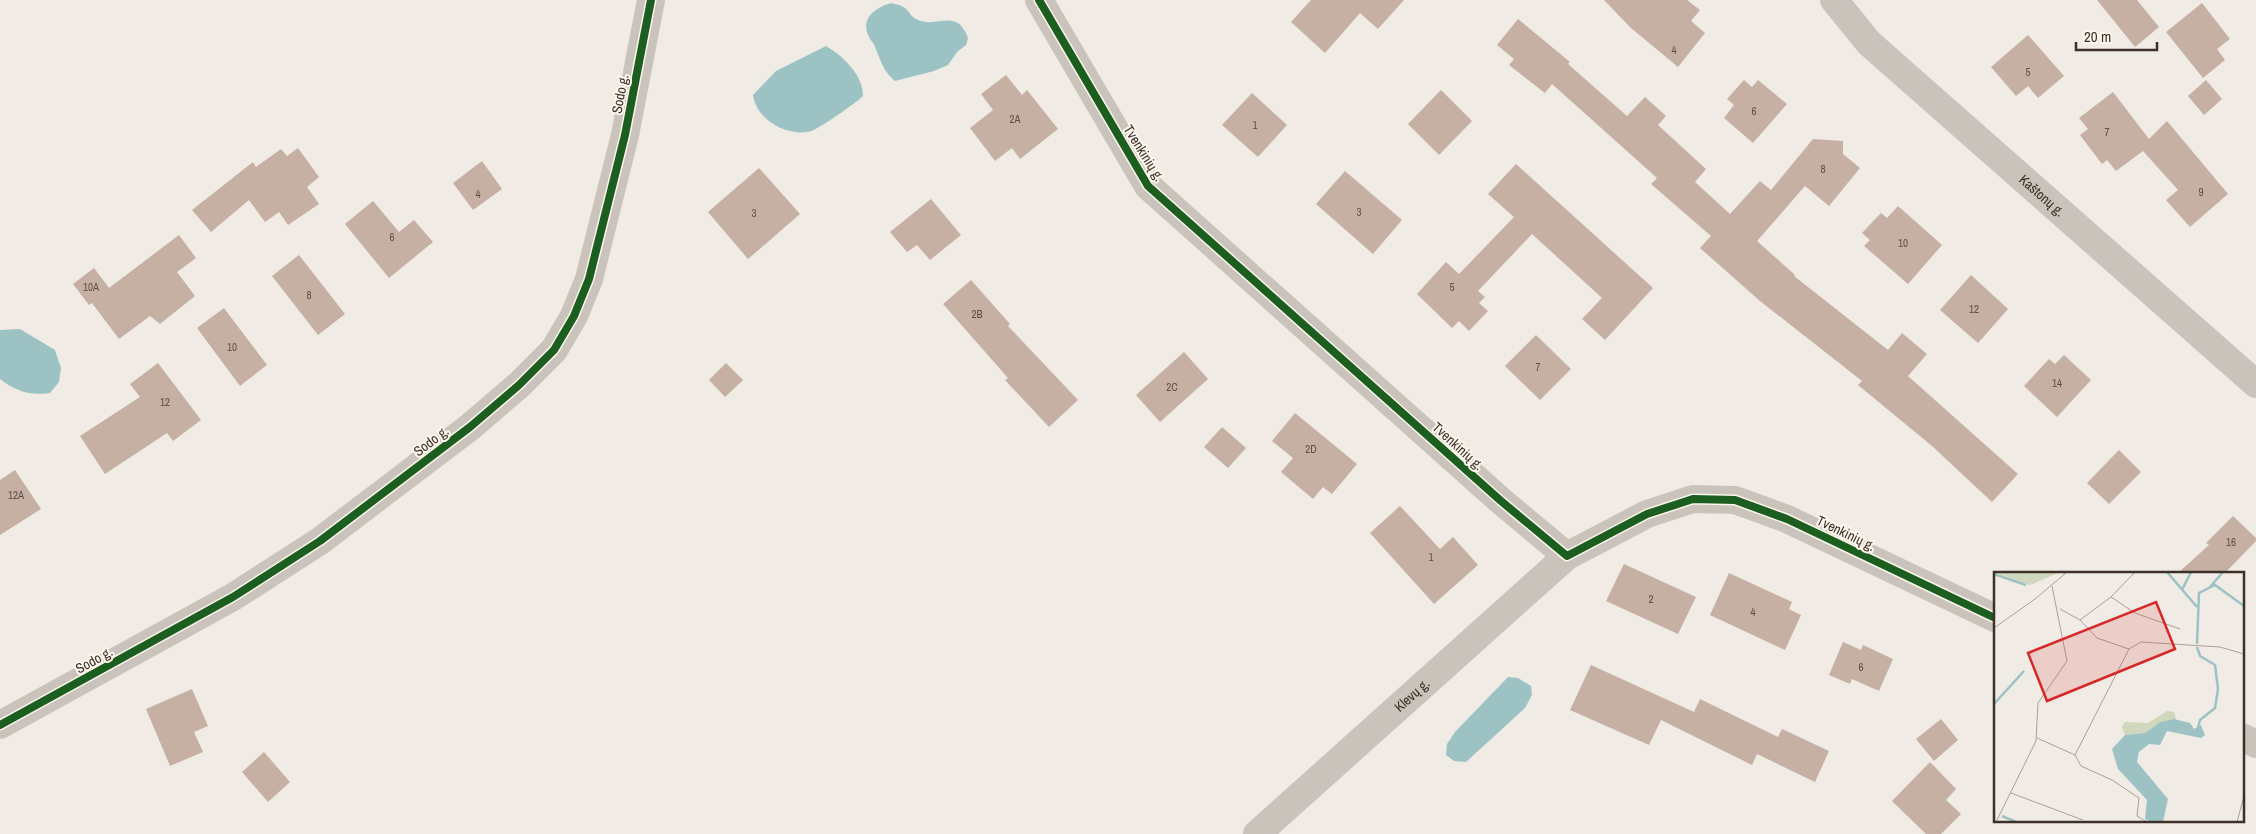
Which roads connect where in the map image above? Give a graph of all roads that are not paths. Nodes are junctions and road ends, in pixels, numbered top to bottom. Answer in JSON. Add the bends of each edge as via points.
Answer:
{"nodes":[{"id":1,"x":651,"y":0,"type":"edge"},
{"id":2,"x":1039,"y":0,"type":"edge"},
{"id":3,"x":1834,"y":0,"type":"edge"},
{"id":4,"x":2256,"y":384,"type":"edge"},
{"id":5,"x":1567,"y":556,"type":"junction"},
{"id":6,"x":1994,"y":618,"type":"edge"},
{"id":7,"x":0,"y":725,"type":"edge"},
{"id":8,"x":2244,"y":738,"type":"edge"},
{"id":9,"x":2256,"y":744,"type":"edge"},
{"id":10,"x":1257,"y":834,"type":"edge"}],
"edges":[{"from":1,"to":7,"type":"street","name":"Sodo g.","via":[[624,135],[589,279],[574,316],[554,350],[470,427],[320,542],[224,602]]},
{"from":2,"to":5,"type":"street","name":"Tvenkinių g.","via":[[1148,186]]},
{"from":3,"to":4,"type":"street","name":"Kaštonų g.","via":[[1869,43]]},
{"from":5,"to":6,"type":"street","name":"Tvenkinių g.","via":[[1656,511],[1692,499],[1735,500],[1787,519]]},
{"from":5,"to":10,"type":"street","name":"Klevų g."},
{"from":8,"to":9,"type":"street"}]}
